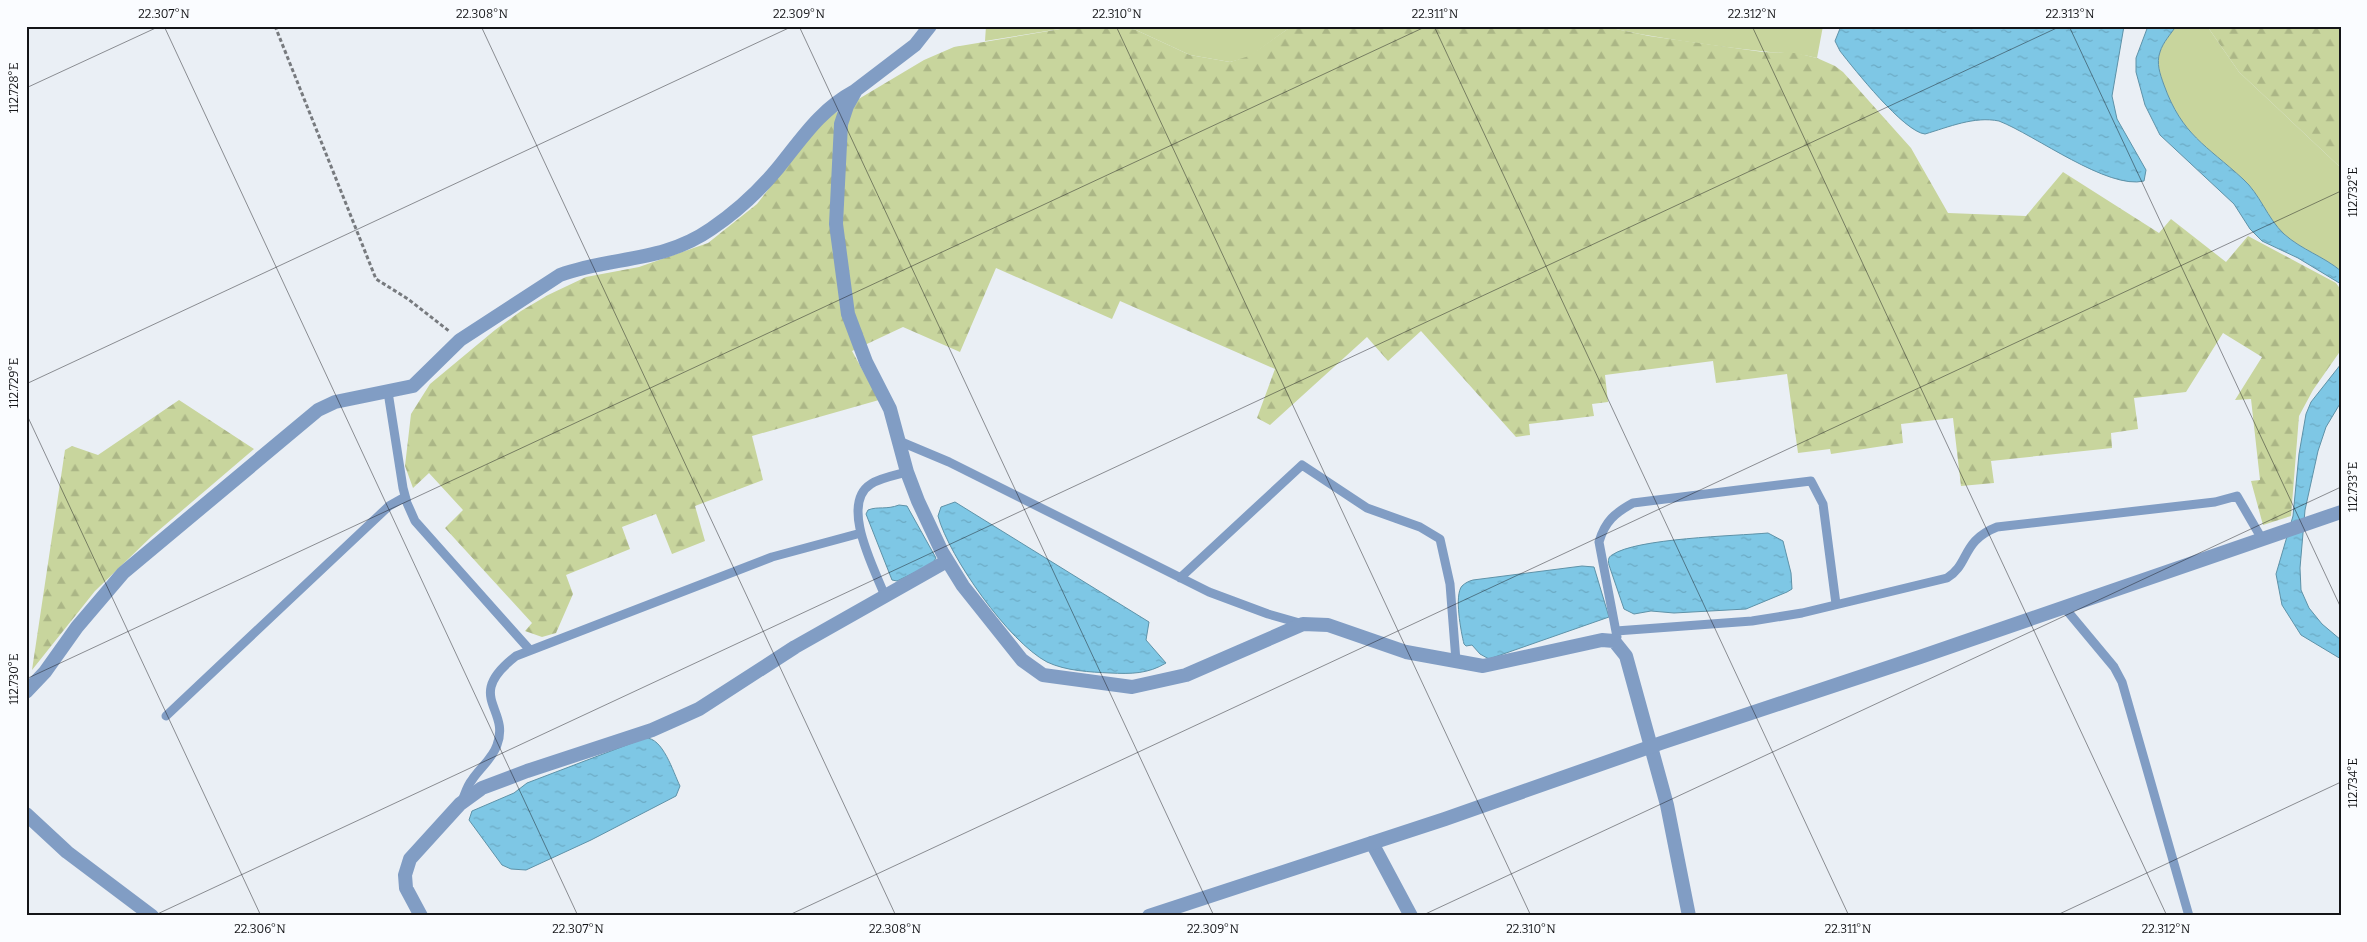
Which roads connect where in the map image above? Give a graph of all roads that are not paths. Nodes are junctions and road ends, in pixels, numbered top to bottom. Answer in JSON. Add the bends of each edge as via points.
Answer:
{"nodes":[{"id":1,"x":930,"y":26,"type":"edge"},
{"id":2,"x":856,"y":90,"type":"junction"},
{"id":3,"x":388,"y":392,"type":"junction"},
{"id":4,"x":899,"y":441,"type":"junction"},
{"id":5,"x":908,"y":472,"type":"junction"},
{"id":6,"x":405,"y":497,"type":"junction"},
{"id":7,"x":2341,"y":512,"type":"edge"},
{"id":8,"x":861,"y":533,"type":"junction"},
{"id":9,"x":2262,"y":539,"type":"junction"},
{"id":10,"x":947,"y":561,"type":"junction"},
{"id":11,"x":1180,"y":578,"type":"junction"},
{"id":12,"x":885,"y":596,"type":"junction"},
{"id":13,"x":1836,"y":604,"type":"junction"},
{"id":14,"x":2064,"y":607,"type":"junction"},
{"id":15,"x":1303,"y":624,"type":"junction"},
{"id":16,"x":1618,"y":638,"type":"junction"},
{"id":17,"x":530,"y":649,"type":"junction"},
{"id":18,"x":1456,"y":661,"type":"junction"},
{"id":19,"x":26,"y":692,"type":"edge"},
{"id":20,"x":166,"y":716,"type":"dead end"},
{"id":21,"x":1651,"y":746,"type":"junction"},
{"id":22,"x":460,"y":804,"type":"junction"},
{"id":23,"x":26,"y":814,"type":"edge"},
{"id":24,"x":1372,"y":843,"type":"junction"},
{"id":25,"x":152,"y":916,"type":"edge"},
{"id":26,"x":421,"y":916,"type":"edge"},
{"id":27,"x":1148,"y":916,"type":"edge"},
{"id":28,"x":1411,"y":916,"type":"edge"},
{"id":29,"x":1690,"y":916,"type":"edge"},
{"id":30,"x":2188,"y":916,"type":"edge"}],
"edges":[{"from":1,"to":2,"type":"street","via":[[915,45]]},
{"from":2,"to":3,"type":"street","via":[[826,110],[760,188],[709,230],[688,243],[649,257],[560,275],[460,340],[413,386]]},
{"from":2,"to":4,"type":"street","via":[[846,106],[840,130],[836,224],[848,314],[890,409]]},
{"from":3,"to":6,"type":"lane"},
{"from":3,"to":19,"type":"street","via":[[335,402],[318,410],[262,455],[124,573]]},
{"from":4,"to":5,"type":"street"},
{"from":4,"to":11,"type":"lane","via":[[949,462]]},
{"from":5,"to":8,"type":"lane","via":[[871,484],[862,492],[858,504]]},
{"from":5,"to":10,"type":"street"},
{"from":6,"to":17,"type":"lane","via":[[415,521]]},
{"from":6,"to":20,"type":"lane","via":[[389,506]]},
{"from":7,"to":9,"type":"street"},
{"from":8,"to":12,"type":"lane"},
{"from":8,"to":17,"type":"lane","via":[[772,557]]},
{"from":9,"to":13,"type":"lane","via":[[2237,496],[2215,502],[1997,527],[1974,540],[1954,574],[1947,578]]},
{"from":9,"to":14,"type":"street"},
{"from":10,"to":12,"type":"street"},
{"from":10,"to":15,"type":"street","via":[[1022,660],[1043,675],[1138,686],[1186,676]]},
{"from":11,"to":15,"type":"lane","via":[[1209,592]]},
{"from":11,"to":18,"type":"lane","via":[[1302,465],[1367,508],[1420,527],[1440,539],[1450,584]]},
{"from":12,"to":22,"type":"street","via":[[795,647],[699,709],[652,730],[482,788]]},
{"from":13,"to":16,"type":"lane","via":[[1752,621]]},
{"from":13,"to":16,"type":"lane","via":[[1823,504],[1811,481],[1633,502],[1610,518],[1599,542]]},
{"from":14,"to":21,"type":"street"},
{"from":14,"to":30,"type":"lane","via":[[2114,667],[2122,682]]},
{"from":15,"to":18,"type":"street","via":[[1328,625],[1406,652]]},
{"from":16,"to":18,"type":"street","via":[[1489,666]]},
{"from":16,"to":21,"type":"street"},
{"from":17,"to":22,"type":"lane","via":[[507,663],[492,683],[491,703],[499,727],[497,747],[470,781]]},
{"from":21,"to":24,"type":"street"},
{"from":21,"to":29,"type":"street","via":[[1668,805]]},
{"from":22,"to":26,"type":"street","via":[[406,867],[406,888]]},
{"from":23,"to":25,"type":"street","via":[[67,852]]},
{"from":24,"to":27,"type":"street"},
{"from":24,"to":28,"type":"street"}]}
